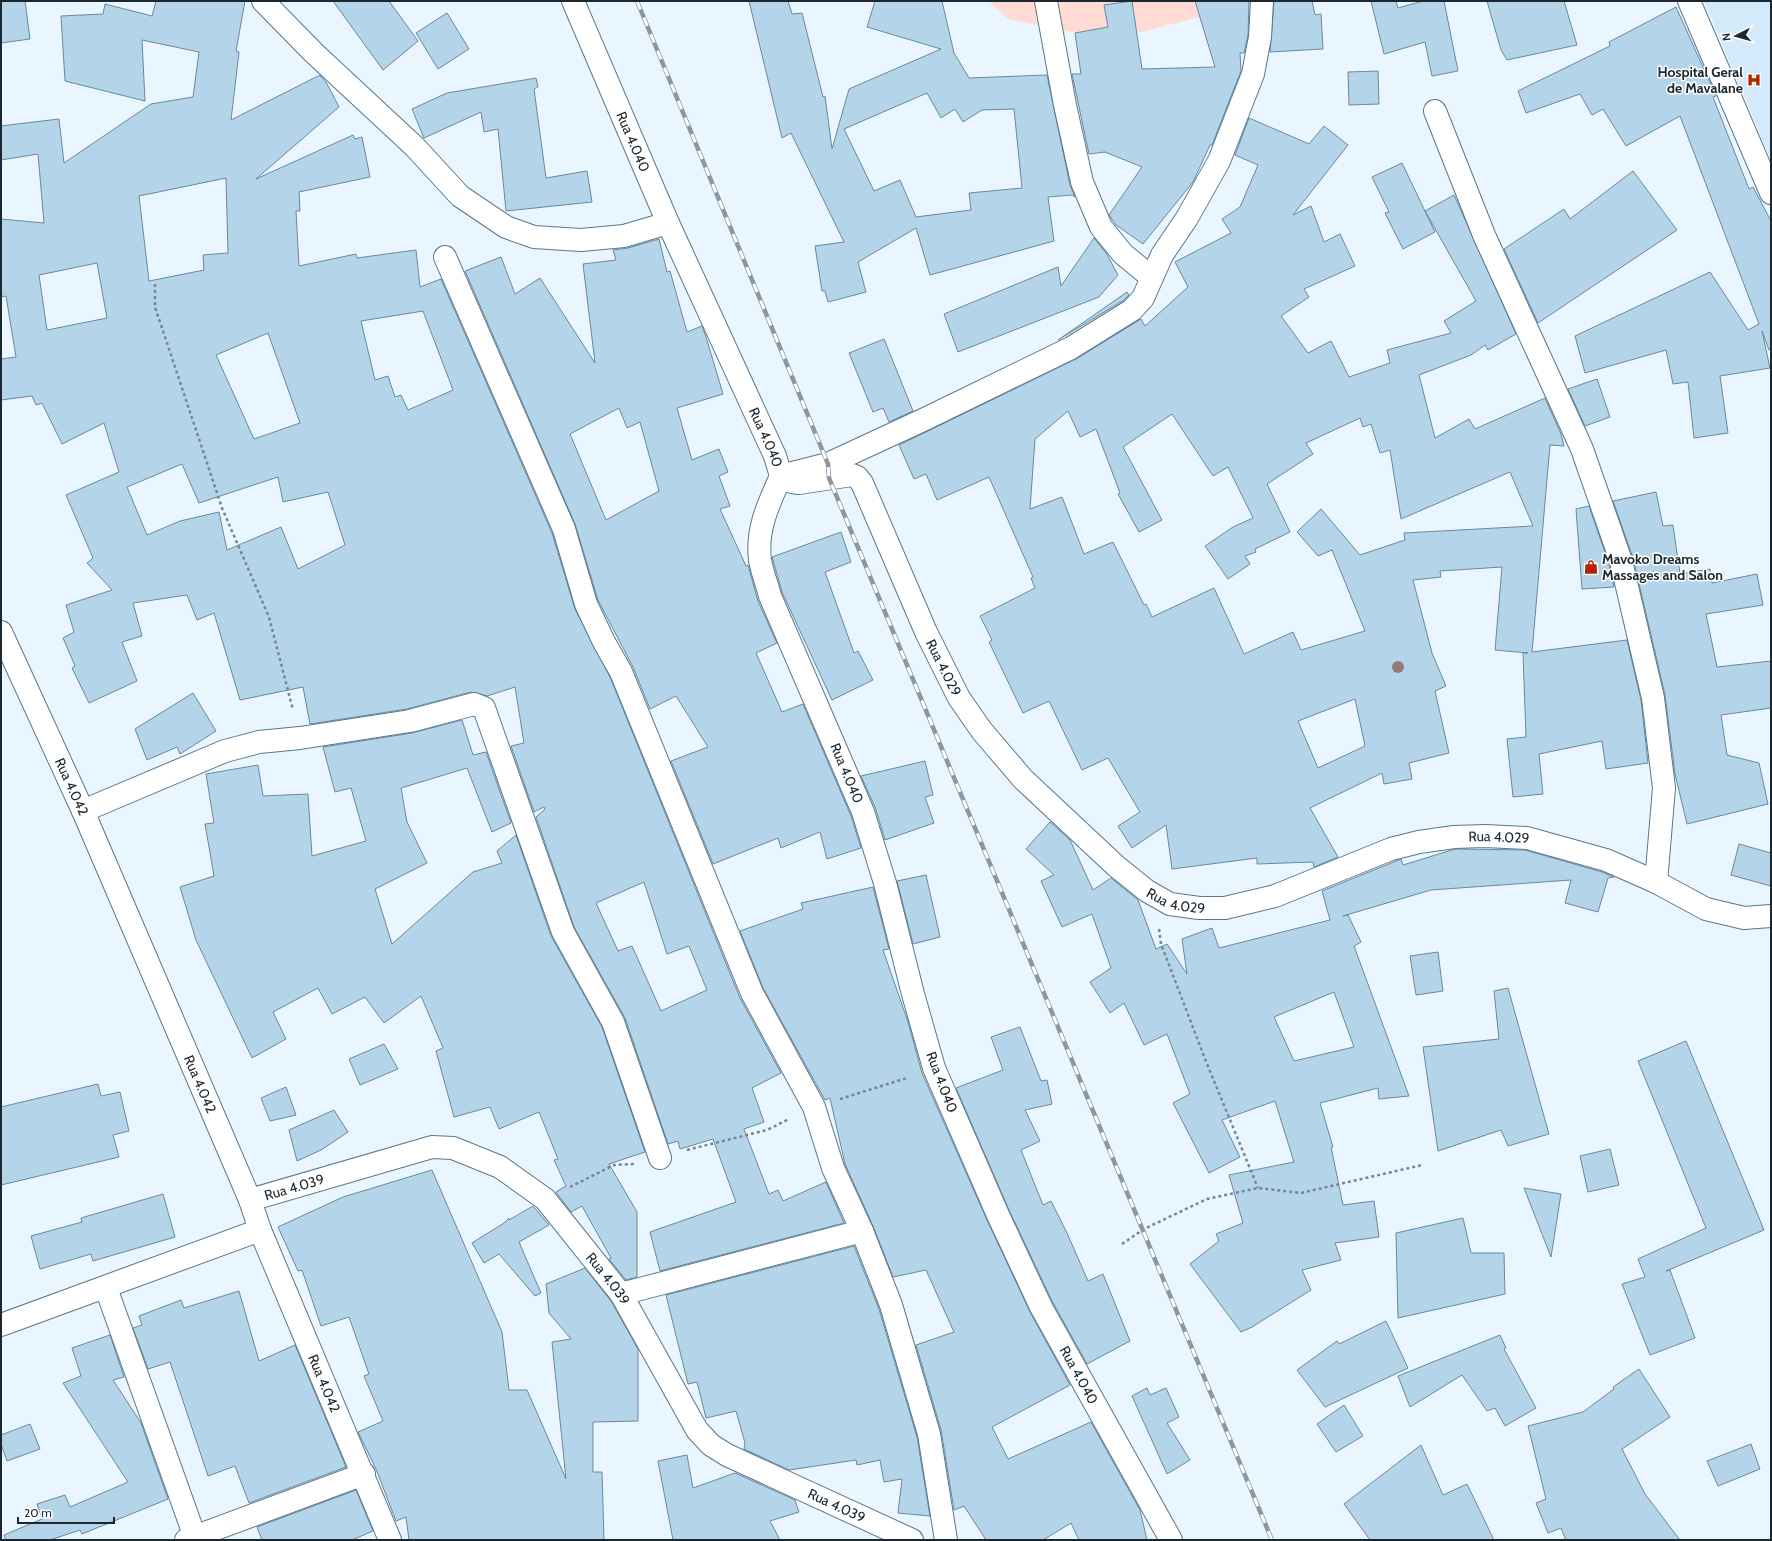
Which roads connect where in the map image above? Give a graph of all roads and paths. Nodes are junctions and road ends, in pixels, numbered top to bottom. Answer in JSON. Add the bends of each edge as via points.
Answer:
{"nodes":[{"id":1,"x":263,"y":1,"type":"edge"},
{"id":2,"x":573,"y":1,"type":"edge"},
{"id":3,"x":1046,"y":1,"type":"edge"},
{"id":4,"x":1262,"y":1,"type":"edge"},
{"id":5,"x":1689,"y":1,"type":"edge"},
{"id":6,"x":1435,"y":111,"type":"dead end"},
{"id":7,"x":1771,"y":193,"type":"edge"},
{"id":8,"x":668,"y":223,"type":"junction"},
{"id":9,"x":445,"y":257,"type":"dead end"},
{"id":10,"x":1151,"y":277,"type":"junction"},
{"id":11,"x":155,"y":284,"type":"dead end"},
{"id":12,"x":781,"y":476,"type":"junction"},
{"id":13,"x":1,"y":632,"type":"edge"},
{"id":14,"x":300,"y":738,"type":"junction"},
{"id":15,"x":83,"y":811,"type":"junction"},
{"id":16,"x":1656,"y":882,"type":"junction"},
{"id":17,"x":1170,"y":904,"type":"junction"},
{"id":18,"x":1771,"y":916,"type":"edge"},
{"id":19,"x":934,"y":1068,"type":"junction"},
{"id":20,"x":814,"y":1106,"type":"junction"},
{"id":21,"x":660,"y":1158,"type":"junction"},
{"id":22,"x":1422,"y":1165,"type":"dead end"},
{"id":23,"x":1258,"y":1188,"type":"junction"},
{"id":24,"x":545,"y":1198,"type":"junction"},
{"id":25,"x":250,"y":1200,"type":"junction"},
{"id":26,"x":260,"y":1230,"type":"junction"},
{"id":27,"x":862,"y":1231,"type":"junction"},
{"id":28,"x":1122,"y":1244,"type":"dead end"},
{"id":29,"x":106,"y":1288,"type":"junction"},
{"id":30,"x":621,"y":1294,"type":"junction"},
{"id":31,"x":1,"y":1325,"type":"edge"},
{"id":32,"x":364,"y":1474,"type":"junction"},
{"id":33,"x":192,"y":1539,"type":"edge"},
{"id":34,"x":390,"y":1540,"type":"edge"},
{"id":35,"x":912,"y":1540,"type":"edge"},
{"id":36,"x":946,"y":1540,"type":"edge"},
{"id":37,"x":1171,"y":1540,"type":"edge"}],
"edges":[{"from":1,"to":8,"type":"street","via":[[314,53],[415,147],[460,196],[506,227],[534,237],[581,240],[624,236]]},
{"from":2,"to":8,"type":"street","name":"Rua 4.040"},
{"from":3,"to":10,"type":"street","via":[[1082,182],[1101,227],[1123,254]]},
{"from":4,"to":10,"type":"street","via":[[1260,37],[1253,74],[1220,161]]},
{"from":5,"to":7,"type":"street"},
{"from":6,"to":16,"type":"street","via":[[1484,235],[1582,449],[1621,561],[1653,698],[1664,788]]},
{"from":8,"to":12,"type":"street","name":"Rua 4.040","via":[[775,456]]},
{"from":9,"to":20,"type":"street","via":[[564,529],[586,604],[621,672],[752,993]]},
{"from":10,"to":12,"type":"street","via":[[1143,298],[1132,310],[1071,348],[828,464]]},
{"from":11,"to":14,"type":"path","via":[[155,307],[222,508],[269,617]]},
{"from":12,"to":17,"type":"street","name":"Rua 4.029","via":[[799,483],[852,475],[857,477],[862,483],[926,632],[959,698],[982,731],[1023,778],[1116,866],[1147,891]]},
{"from":12,"to":19,"type":"street","name":"Rua 4.040","via":[[760,531],[760,560],[770,596],[864,812]]},
{"from":13,"to":15,"type":"street","name":"Rua 4.042"},
{"from":14,"to":15,"type":"street","via":[[259,742],[225,751]]},
{"from":14,"to":21,"type":"street","via":[[410,721],[474,704],[484,708],[563,932],[613,1022]]},
{"from":15,"to":25,"type":"street","name":"Rua 4.042"},
{"from":16,"to":17,"type":"street","name":"Rua 4.029","via":[[1606,860],[1527,838],[1454,837],[1391,849],[1275,896],[1225,908]]},
{"from":16,"to":18,"type":"street","name":"Rua 4.029","via":[[1706,909],[1744,918]]},
{"from":17,"to":23,"type":"path","via":[[1158,925],[1161,944]]},
{"from":19,"to":20,"type":"path","via":[[880,1088]]},
{"from":19,"to":37,"type":"street","name":"Rua 4.040","via":[[998,1215],[1042,1307]]},
{"from":20,"to":21,"type":"path","via":[[767,1130]]},
{"from":20,"to":27,"type":"street","via":[[833,1168]]},
{"from":21,"to":24,"type":"path","via":[[630,1165],[614,1165]]},
{"from":22,"to":23,"type":"path","via":[[1301,1193]]},
{"from":23,"to":28,"type":"path","via":[[1208,1199],[1144,1229]]},
{"from":24,"to":25,"type":"street","name":"Rua 4.039","via":[[500,1167],[453,1148],[432,1147]]},
{"from":24,"to":30,"type":"street","name":"Rua 4.039"},
{"from":25,"to":26,"type":"street","name":"Rua 4.042"},
{"from":26,"to":29,"type":"street"},
{"from":26,"to":32,"type":"street","name":"Rua 4.042"},
{"from":27,"to":30,"type":"street"},
{"from":27,"to":36,"type":"street","via":[[891,1305],[929,1434]]},
{"from":29,"to":31,"type":"street"},
{"from":29,"to":33,"type":"street"},
{"from":30,"to":35,"type":"street","name":"Rua 4.039","via":[[697,1430],[711,1445],[727,1455]]},
{"from":32,"to":33,"type":"street"},
{"from":32,"to":34,"type":"street","name":"Rua 4.042"}]}
